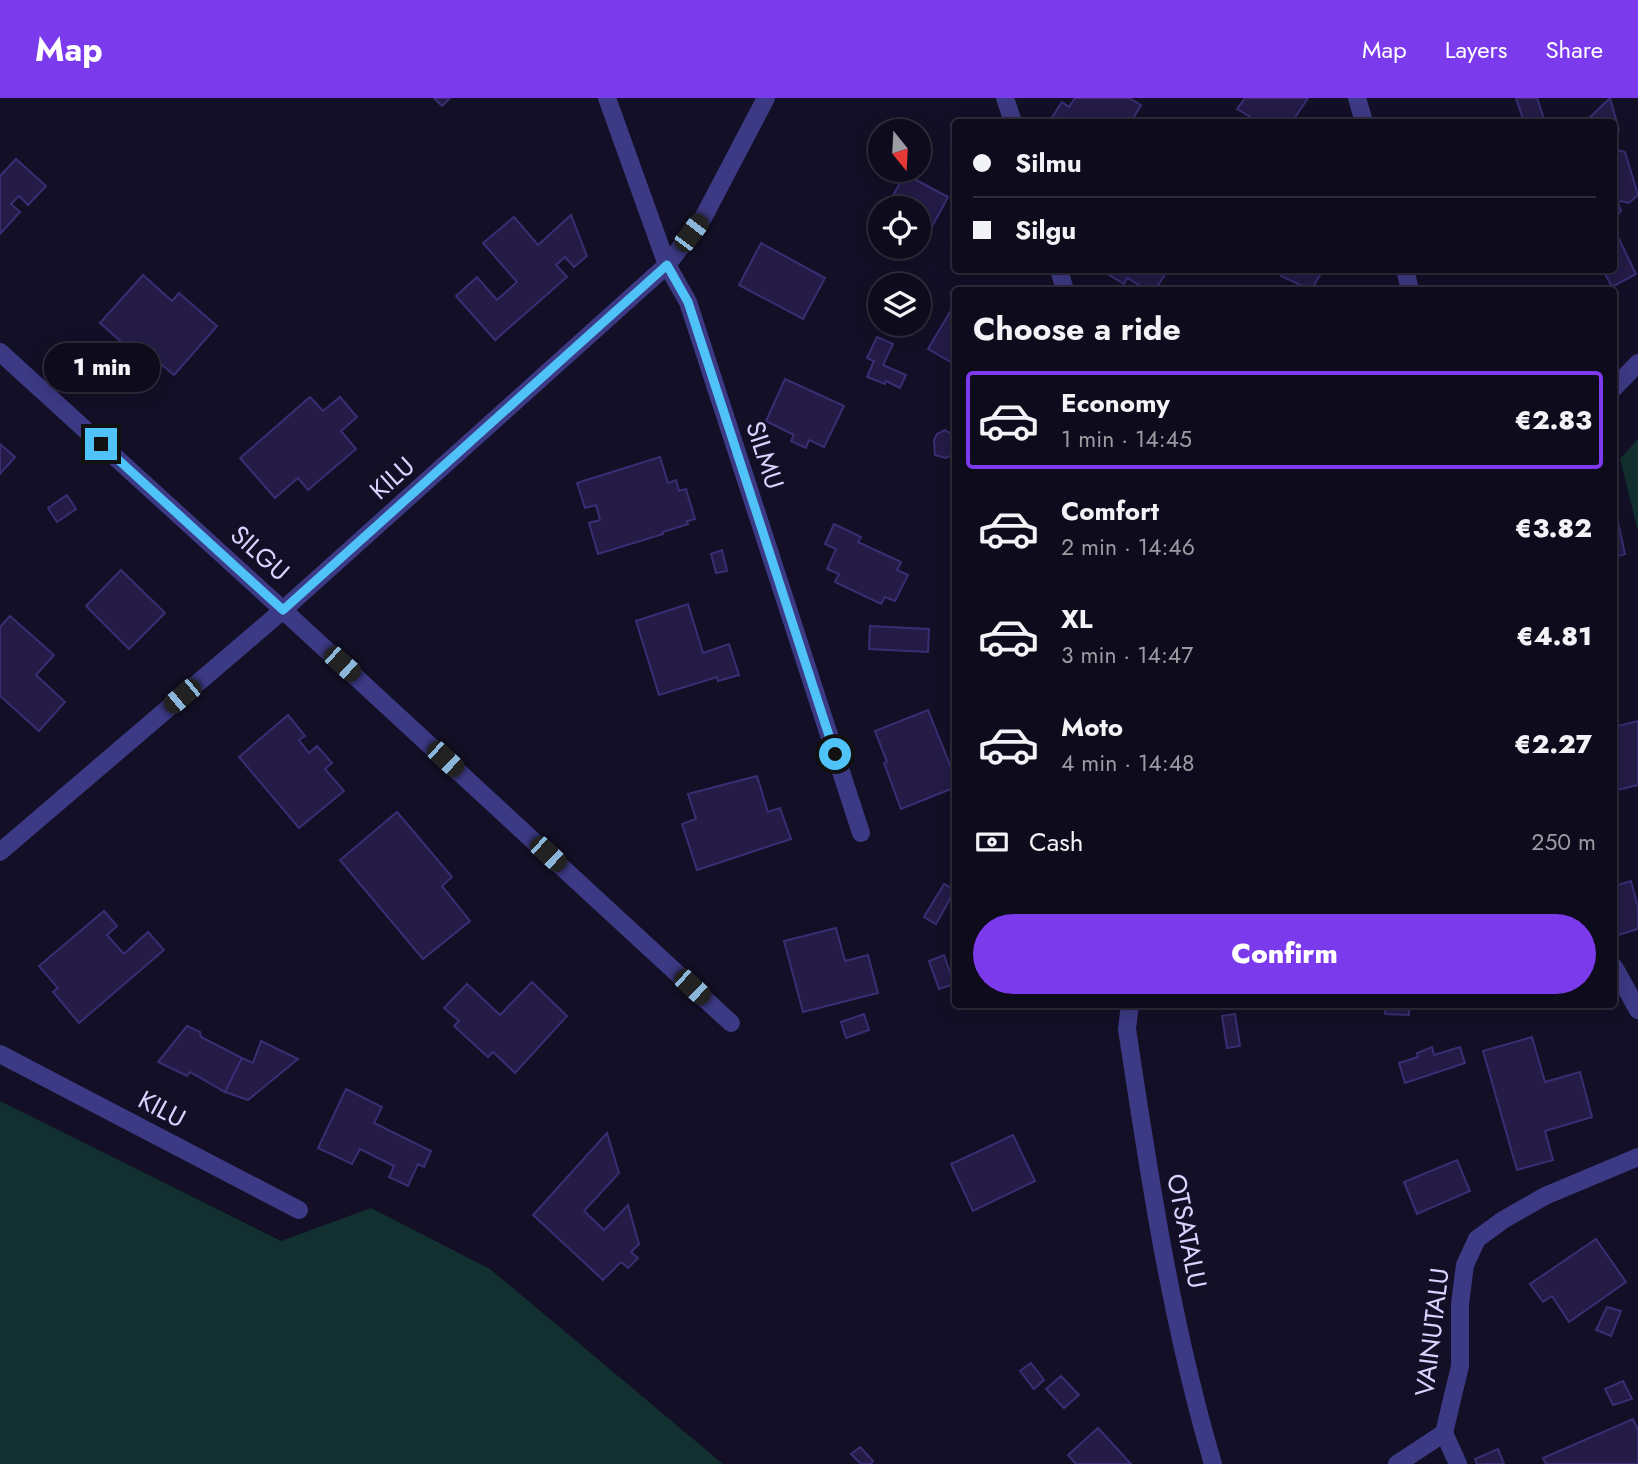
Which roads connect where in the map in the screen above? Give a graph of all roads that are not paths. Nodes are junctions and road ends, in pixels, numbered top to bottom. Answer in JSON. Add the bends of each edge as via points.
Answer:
{"nodes":[{"id":1,"x":607,"y":98,"type":"edge"},
{"id":2,"x":766,"y":98,"type":"edge"},
{"id":3,"x":1005,"y":98,"type":"edge"},
{"id":4,"x":1357,"y":98,"type":"edge"},
{"id":5,"x":1012,"y":119,"type":"edge"},
{"id":6,"x":1363,"y":119,"type":"edge"},
{"id":7,"x":667,"y":265,"type":"junction"},
{"id":8,"x":0,"y":352,"type":"edge"},
{"id":9,"x":1638,"y":363,"type":"edge"},
{"id":10,"x":1617,"y":385,"type":"edge"},
{"id":11,"x":283,"y":610,"type":"junction"},
{"id":12,"x":861,"y":833,"type":"dead end"},
{"id":13,"x":0,"y":852,"type":"edge"},
{"id":14,"x":1617,"y":972,"type":"edge"},
{"id":15,"x":1130,"y":1008,"type":"edge"},
{"id":16,"x":1638,"y":1010,"type":"edge"},
{"id":17,"x":730,"y":1023,"type":"dead end"},
{"id":18,"x":0,"y":1054,"type":"edge"},
{"id":19,"x":1638,"y":1157,"type":"edge"},
{"id":20,"x":299,"y":1210,"type":"dead end"},
{"id":21,"x":1444,"y":1433,"type":"junction"},
{"id":22,"x":1213,"y":1464,"type":"edge"},
{"id":23,"x":1397,"y":1464,"type":"edge"},
{"id":24,"x":1458,"y":1464,"type":"edge"}],
"edges":[{"from":1,"to":7,"type":"street","name":"SILMU"},
{"from":2,"to":7,"type":"street","name":"KILU","via":[[703,218]]},
{"from":3,"to":5,"type":"street"},
{"from":4,"to":6,"type":"street"},
{"from":7,"to":11,"type":"street","name":"KILU"},
{"from":7,"to":12,"type":"street","name":"SILMU","via":[[688,302]]},
{"from":8,"to":11,"type":"street","name":"SILGU"},
{"from":9,"to":10,"type":"street"},
{"from":11,"to":13,"type":"street","name":"KILU"},
{"from":11,"to":17,"type":"street","name":"SILGU"},
{"from":14,"to":16,"type":"street"},
{"from":15,"to":22,"type":"street","name":"OTSATALU","via":[[1128,1029],[1152,1195],[1194,1402]]},
{"from":18,"to":20,"type":"street","name":"KILU"},
{"from":19,"to":21,"type":"street","name":"VAINUTALU","via":[[1545,1196],[1477,1239],[1465,1265],[1460,1366]]},
{"from":21,"to":23,"type":"street","name":"VAINUTALU"},
{"from":21,"to":24,"type":"street"}]}
